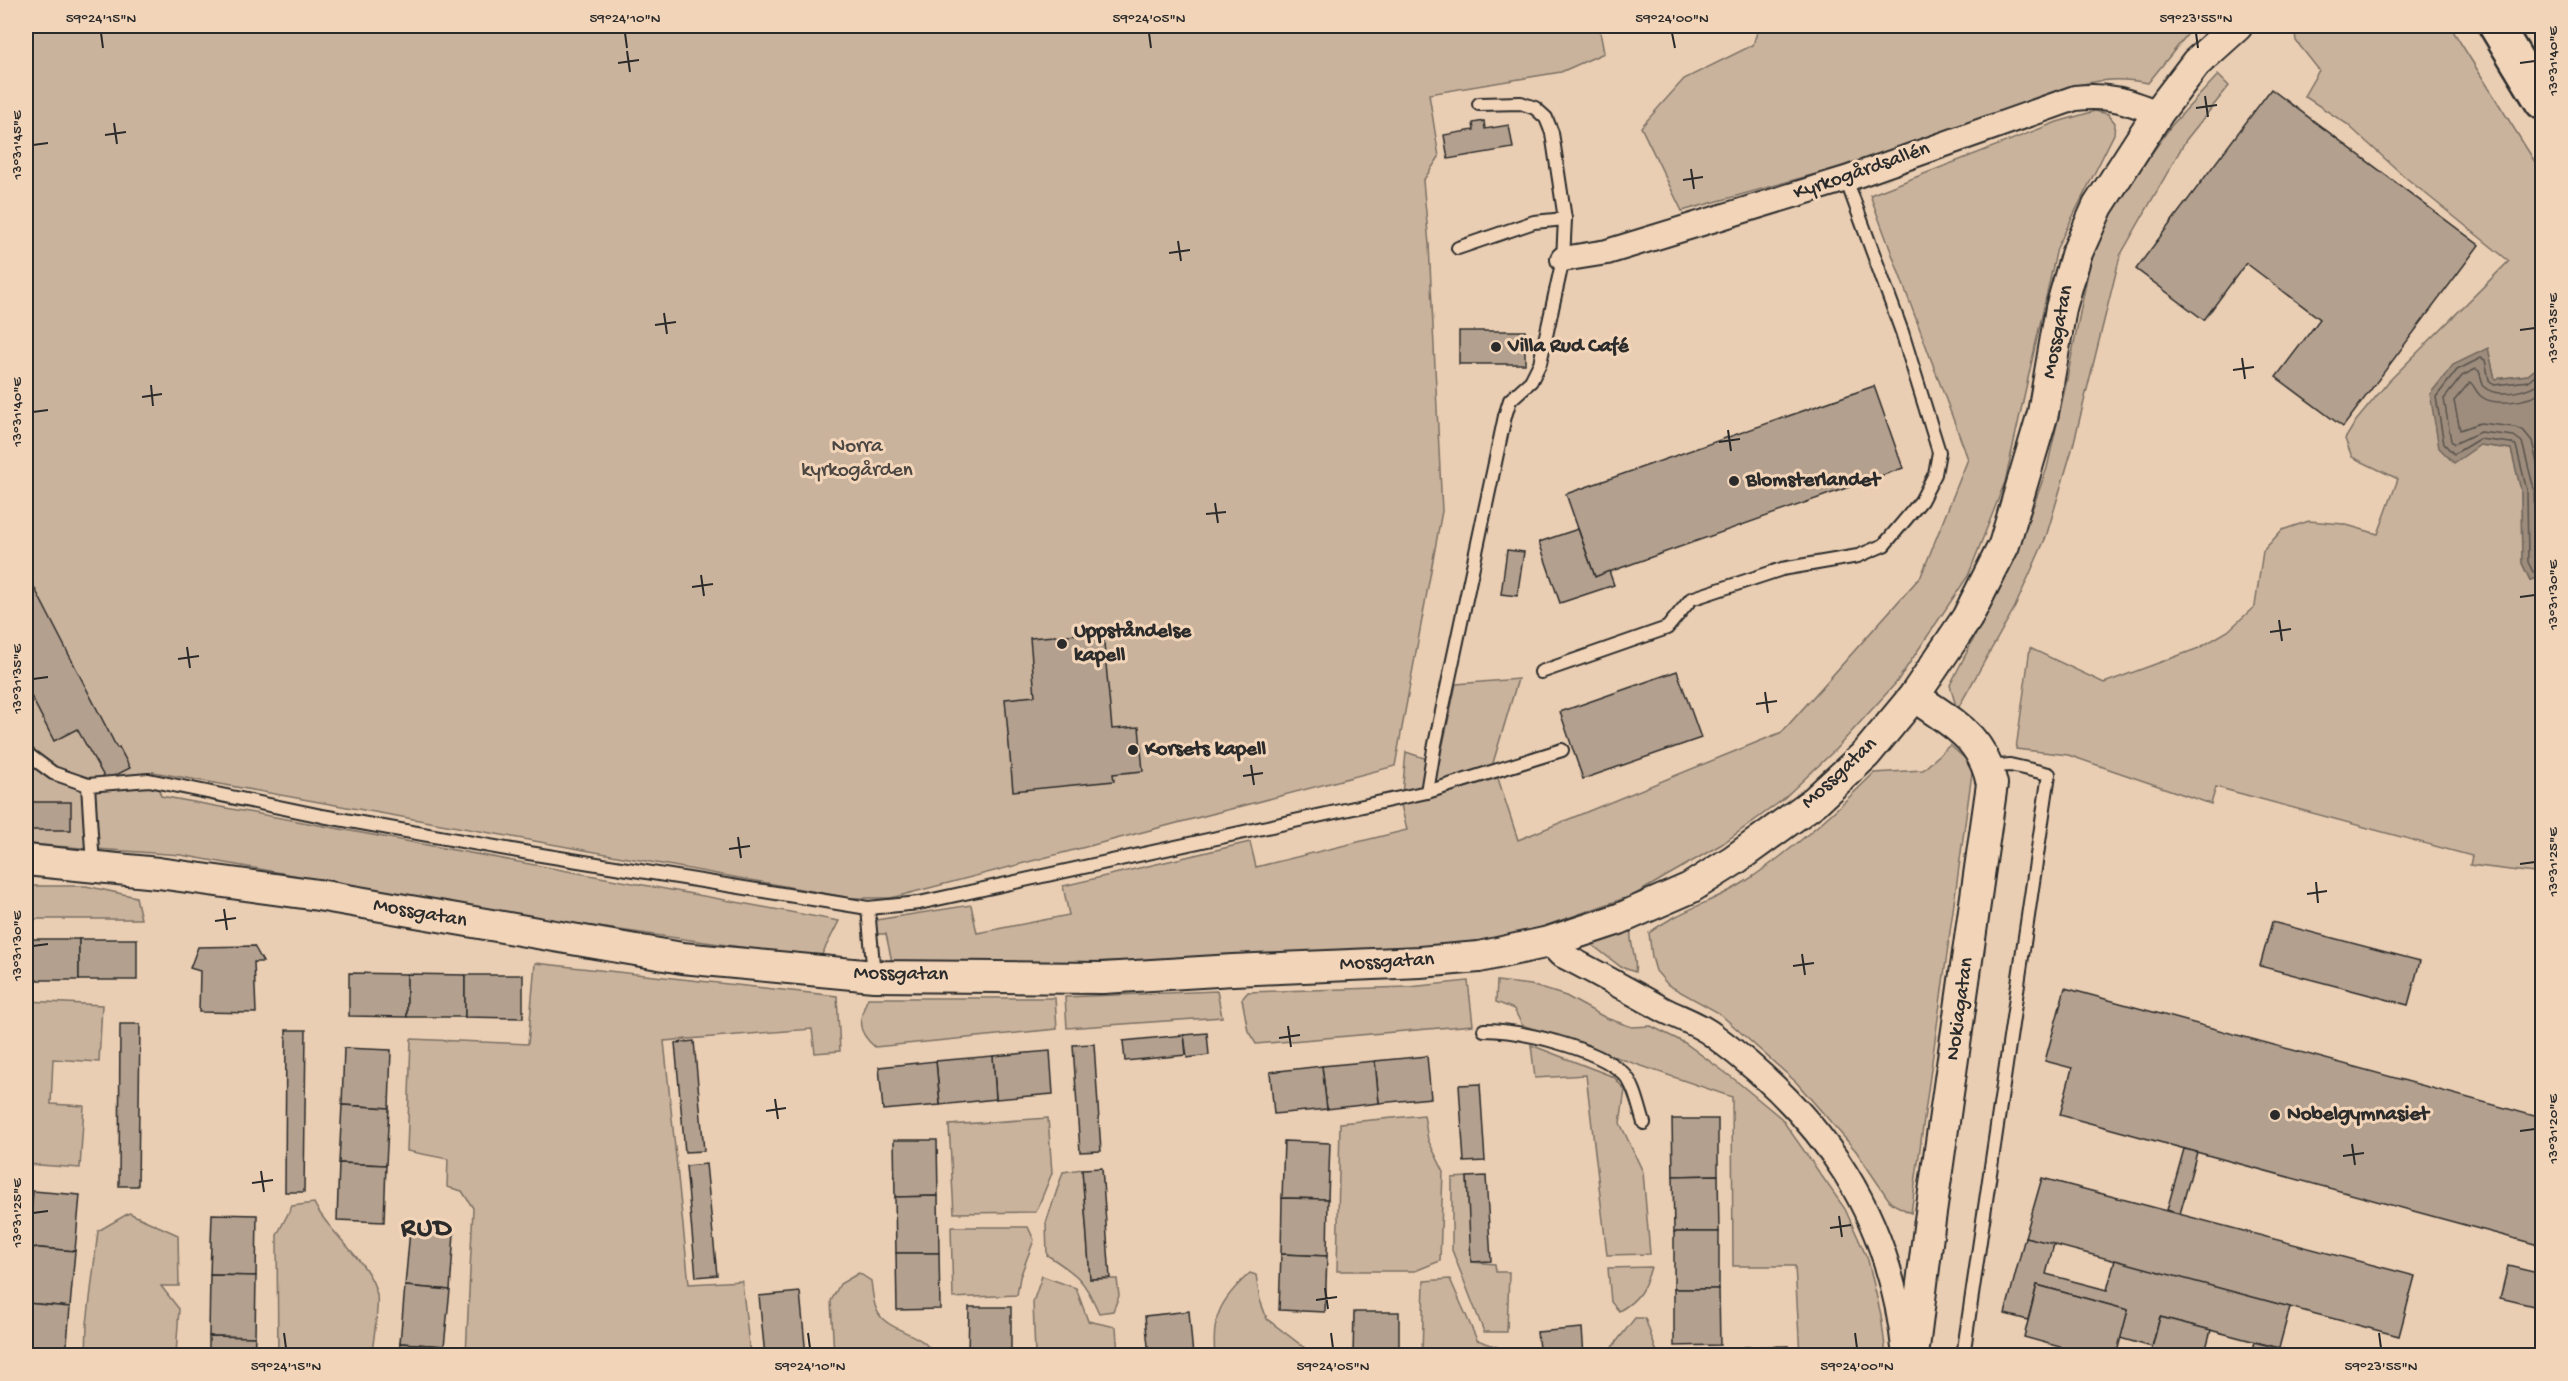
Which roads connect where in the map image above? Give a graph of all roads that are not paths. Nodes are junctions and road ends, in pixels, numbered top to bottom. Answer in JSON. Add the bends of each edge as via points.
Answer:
{"nodes":[{"id":1,"x":2237,"y":26,"type":"edge"},
{"id":2,"x":2496,"y":26,"type":"edge"},
{"id":3,"x":2542,"y":102,"type":"edge"},
{"id":4,"x":1479,"y":104,"type":"dead end"},
{"id":5,"x":2158,"y":113,"type":"junction"},
{"id":6,"x":1846,"y":178,"type":"junction"},
{"id":7,"x":1565,"y":219,"type":"junction"},
{"id":8,"x":1458,"y":248,"type":"dead end"},
{"id":9,"x":1563,"y":259,"type":"junction"},
{"id":10,"x":1541,"y":672,"type":"dead end"},
{"id":11,"x":1914,"y":696,"type":"junction"},
{"id":12,"x":1562,"y":750,"type":"dead end"},
{"id":13,"x":26,"y":753,"type":"edge"},
{"id":14,"x":1988,"y":767,"type":"junction"},
{"id":15,"x":88,"y":785,"type":"junction"},
{"id":16,"x":1426,"y":792,"type":"junction"},
{"id":17,"x":26,"y":860,"type":"edge"},
{"id":18,"x":93,"y":866,"type":"junction"},
{"id":19,"x":868,"y":908,"type":"junction"},
{"id":20,"x":1549,"y":942,"type":"junction"},
{"id":21,"x":874,"y":976,"type":"junction"},
{"id":22,"x":1484,"y":1030,"type":"dead end"},
{"id":23,"x":1644,"y":1124,"type":"dead end"},
{"id":24,"x":1905,"y":1356,"type":"edge"},
{"id":25,"x":1913,"y":1356,"type":"edge"},
{"id":26,"x":1963,"y":1356,"type":"edge"}],
"edges":[{"from":1,"to":5,"type":"street","name":"Mossgatan","via":[[2196,63]]},
{"from":2,"to":3,"type":"highway"},
{"from":4,"to":7,"type":"lane","via":[[1521,102],[1546,118],[1552,133]]},
{"from":5,"to":6,"type":"street","name":"Kyrkogårdsallén","via":[[2115,97],[2075,98]]},
{"from":5,"to":11,"type":"street","name":"Mossgatan","via":[[2098,206],[2076,255],[2061,308],[2043,413],[2004,545],[1967,618]]},
{"from":6,"to":9,"type":"street","name":"Kyrkogårdsallén","via":[[1607,252]]},
{"from":6,"to":10,"type":"lane","via":[[1940,452],[1935,474],[1921,501],[1884,545],[1858,556],[1765,574],[1691,599],[1667,627]]},
{"from":7,"to":8,"type":"lane","via":[[1534,222]]},
{"from":7,"to":9,"type":"lane"},
{"from":9,"to":16,"type":"lane","via":[[1540,363],[1531,381],[1510,400],[1505,416]]},
{"from":11,"to":14,"type":"street","name":"Nokiagatan","via":[[1965,733],[1981,750]]},
{"from":11,"to":20,"type":"street","name":"Mossgatan","via":[[1866,754],[1814,802],[1734,860],[1690,888]]},
{"from":12,"to":16,"type":"lane"},
{"from":13,"to":15,"type":"lane","via":[[53,773]]},
{"from":14,"to":25,"type":"street","name":"Nokiagatan","via":[[1992,784],[1990,806]]},
{"from":14,"to":26,"type":"lane","via":[[2010,765],[2049,774]]},
{"from":15,"to":18,"type":"lane"},
{"from":15,"to":19,"type":"lane","via":[[149,780],[528,854]]},
{"from":16,"to":19,"type":"lane","via":[[920,903]]},
{"from":17,"to":18,"type":"street","name":"Mossgatan"},
{"from":18,"to":21,"type":"street","name":"Mossgatan","via":[[318,896],[682,958]]},
{"from":19,"to":21,"type":"lane"},
{"from":20,"to":21,"type":"street","name":"Mossgatan","via":[[1479,957],[1420,962],[1103,978]]},
{"from":20,"to":24,"type":"street","via":[[1560,954],[1711,1033],[1782,1093],[1839,1162],[1864,1204],[1892,1277]]},
{"from":22,"to":23,"type":"lane","via":[[1527,1034],[1596,1055],[1624,1074]]}]}
